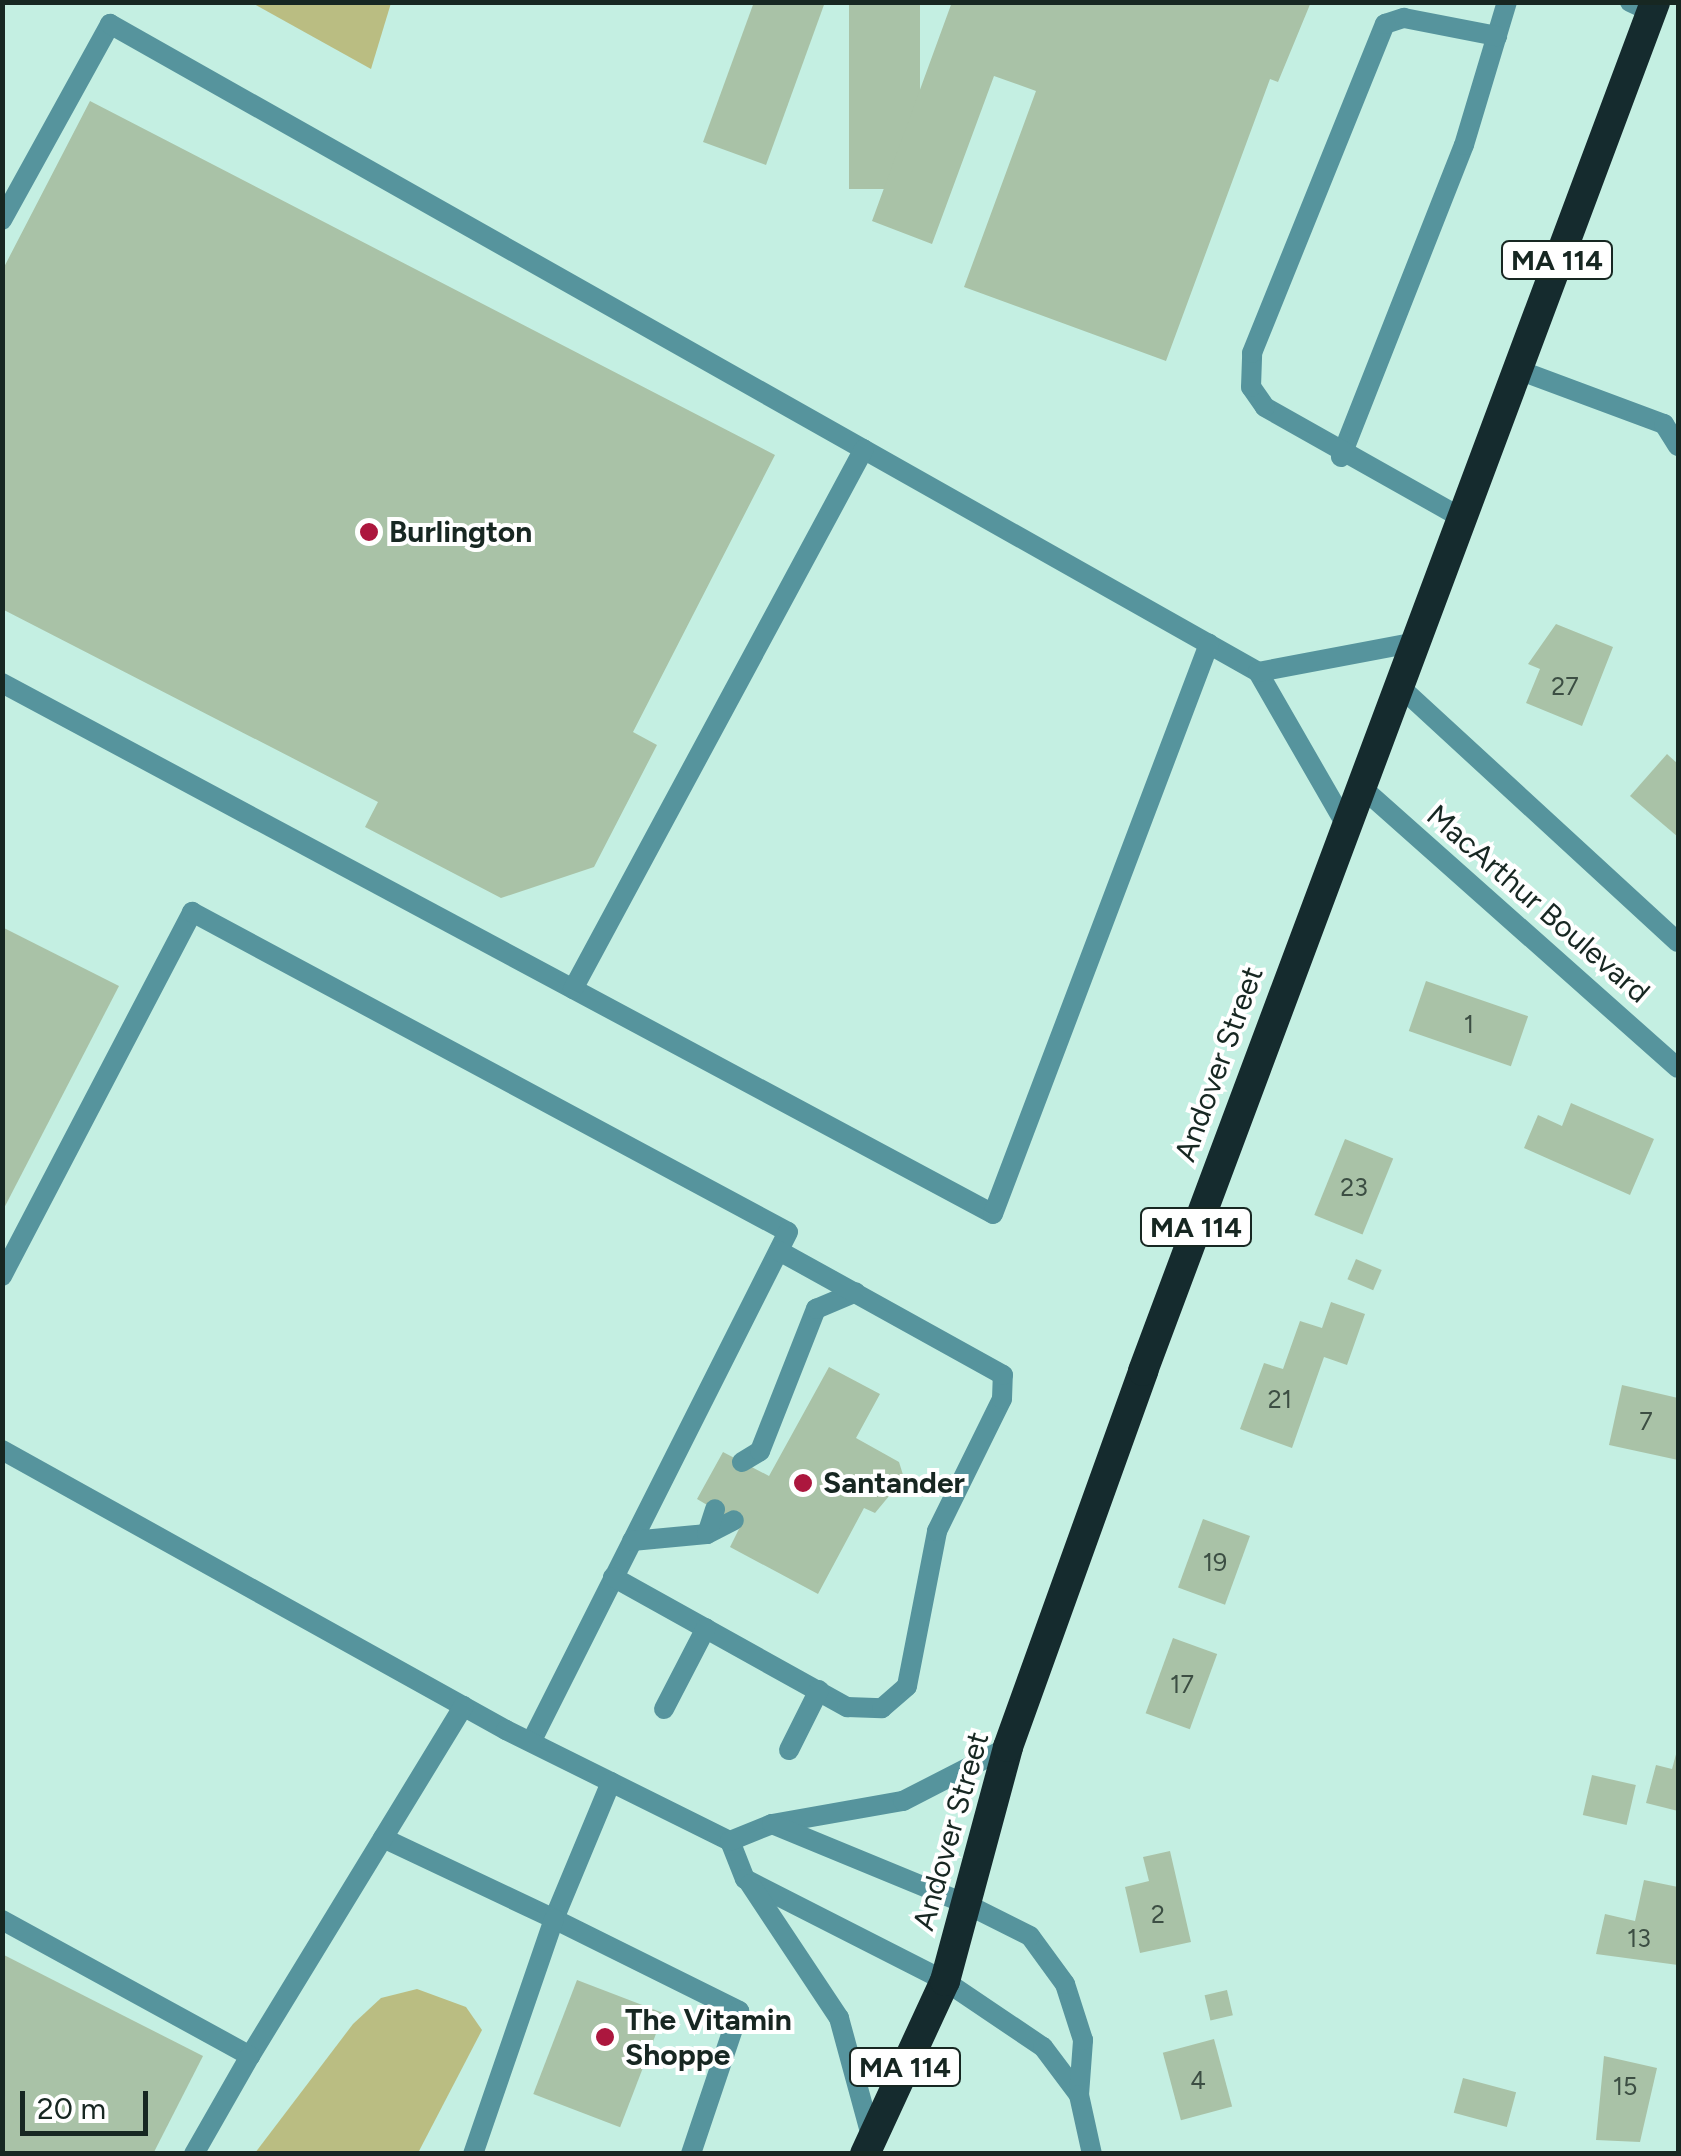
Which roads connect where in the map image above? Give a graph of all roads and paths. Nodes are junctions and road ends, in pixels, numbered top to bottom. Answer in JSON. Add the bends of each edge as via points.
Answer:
{"nodes":[{"id":1,"x":1508,"y":2,"type":"edge"},
{"id":2,"x":1645,"y":6,"type":"edge"},
{"id":3,"x":1497,"y":36,"type":"junction"},
{"id":4,"x":2,"y":220,"type":"edge"},
{"id":5,"x":1516,"y":370,"type":"junction"},
{"id":6,"x":1678,"y":446,"type":"edge"},
{"id":7,"x":864,"y":449,"type":"junction"},
{"id":8,"x":1341,"y":456,"type":"junction"},
{"id":9,"x":1460,"y":517,"type":"junction"},
{"id":10,"x":1412,"y":643,"type":"junction"},
{"id":11,"x":1208,"y":644,"type":"junction"},
{"id":12,"x":1258,"y":672,"type":"junction"},
{"id":13,"x":2,"y":683,"type":"edge"},
{"id":14,"x":1397,"y":684,"type":"junction"},
{"id":15,"x":1359,"y":786,"type":"junction"},
{"id":16,"x":1345,"y":823,"type":"junction"},
{"id":17,"x":1678,"y":942,"type":"edge"},
{"id":18,"x":573,"y":988,"type":"junction"},
{"id":19,"x":1678,"y":1068,"type":"edge"},
{"id":20,"x":779,"y":1251,"type":"junction"},
{"id":21,"x":2,"y":1276,"type":"edge"},
{"id":22,"x":856,"y":1292,"type":"junction"},
{"id":23,"x":2,"y":1450,"type":"edge"},
{"id":24,"x":754,"y":1461,"type":"dead end"},
{"id":25,"x":724,"y":1514,"type":"dead end"},
{"id":26,"x":632,"y":1541,"type":"junction"},
{"id":27,"x":614,"y":1578,"type":"junction"},
{"id":28,"x":706,"y":1628,"type":"junction"},
{"id":29,"x":819,"y":1690,"type":"junction"},
{"id":30,"x":464,"y":1706,"type":"junction"},
{"id":31,"x":664,"y":1709,"type":"dead end"},
{"id":32,"x":530,"y":1742,"type":"junction"},
{"id":33,"x":1008,"y":1747,"type":"junction"},
{"id":34,"x":789,"y":1750,"type":"dead end"},
{"id":35,"x":611,"y":1782,"type":"junction"},
{"id":36,"x":772,"y":1824,"type":"junction"},
{"id":37,"x":383,"y":1838,"type":"junction"},
{"id":38,"x":730,"y":1841,"type":"junction"},
{"id":39,"x":746,"y":1879,"type":"junction"},
{"id":40,"x":966,"y":1904,"type":"junction"},
{"id":41,"x":554,"y":1919,"type":"junction"},
{"id":42,"x":2,"y":1920,"type":"edge"},
{"id":43,"x":945,"y":1982,"type":"junction"},
{"id":44,"x":250,"y":2056,"type":"junction"},
{"id":45,"x":1078,"y":2096,"type":"junction"},
{"id":46,"x":868,"y":2145,"type":"edge"},
{"id":47,"x":194,"y":2154,"type":"edge"},
{"id":48,"x":473,"y":2154,"type":"edge"},
{"id":49,"x":691,"y":2154,"type":"edge"},
{"id":50,"x":1092,"y":2154,"type":"edge"}],
"edges":[{"from":1,"to":3,"type":"street"},
{"from":2,"to":5,"type":"highway","name":"Andover Street","number":"MA 114"},
{"from":3,"to":8,"type":"street"},
{"from":3,"to":8,"type":"street","via":[[1404,18],[1385,24],[1252,353],[1251,387],[1265,407]]},
{"from":4,"to":7,"type":"street","via":[[110,24]]},
{"from":5,"to":6,"type":"street","via":[[1664,424]]},
{"from":5,"to":9,"type":"highway","name":"Andover Street","number":"MA 114"},
{"from":7,"to":11,"type":"street"},
{"from":7,"to":18,"type":"street"},
{"from":8,"to":9,"type":"street"},
{"from":9,"to":10,"type":"highway","name":"Andover Street","number":"MA 114"},
{"from":10,"to":12,"type":"street"},
{"from":10,"to":14,"type":"highway","name":"Andover Street","number":"MA 114"},
{"from":11,"to":12,"type":"street"},
{"from":11,"to":18,"type":"street","via":[[993,1214]]},
{"from":12,"to":16,"type":"street"},
{"from":13,"to":18,"type":"street"},
{"from":14,"to":15,"type":"highway","name":"Andover Street","number":"MA 114"},
{"from":14,"to":17,"type":"street"},
{"from":15,"to":16,"type":"highway","name":"Andover Street","number":"MA 114"},
{"from":15,"to":19,"type":"street","name":"MacArthur Boulevard"},
{"from":16,"to":33,"type":"highway","name":"Andover Street","number":"MA 114"},
{"from":20,"to":21,"type":"street","via":[[788,1232],[192,912]]},
{"from":20,"to":22,"type":"street"},
{"from":20,"to":26,"type":"street"},
{"from":22,"to":24,"type":"street","via":[[830,1296],[812,1314]]},
{"from":22,"to":29,"type":"street","via":[[989,1361],[1005,1386],[937,1531],[907,1686],[870,1711]]},
{"from":23,"to":30,"type":"street"},
{"from":25,"to":26,"type":"street","via":[[707,1534]]},
{"from":26,"to":27,"type":"street"},
{"from":27,"to":28,"type":"street"},
{"from":27,"to":32,"type":"street"},
{"from":28,"to":29,"type":"street"},
{"from":28,"to":31,"type":"street"},
{"from":29,"to":34,"type":"street"},
{"from":30,"to":32,"type":"street"},
{"from":30,"to":37,"type":"street"},
{"from":32,"to":35,"type":"street"},
{"from":33,"to":36,"type":"street","via":[[904,1801]]},
{"from":33,"to":40,"type":"highway","name":"Andover Street","number":"MA 114"},
{"from":35,"to":38,"type":"street"},
{"from":35,"to":41,"type":"street"},
{"from":36,"to":38,"type":"street"},
{"from":36,"to":40,"type":"street"},
{"from":37,"to":41,"type":"street"},
{"from":37,"to":44,"type":"street"},
{"from":38,"to":39,"type":"street"},
{"from":39,"to":43,"type":"street"},
{"from":39,"to":46,"type":"street","via":[[839,2018]]},
{"from":40,"to":43,"type":"highway","name":"Andover Street","number":"MA 114"},
{"from":40,"to":45,"type":"street","via":[[1030,1936],[1065,1984],[1083,2040]]},
{"from":41,"to":48,"type":"street"},
{"from":41,"to":49,"type":"street","via":[[738,2011]]},
{"from":42,"to":44,"type":"street"},
{"from":43,"to":45,"type":"street","via":[[1043,2047]]},
{"from":43,"to":46,"type":"highway","name":"Andover Street","number":"MA 114"},
{"from":44,"to":47,"type":"street"},
{"from":45,"to":50,"type":"street"}]}
